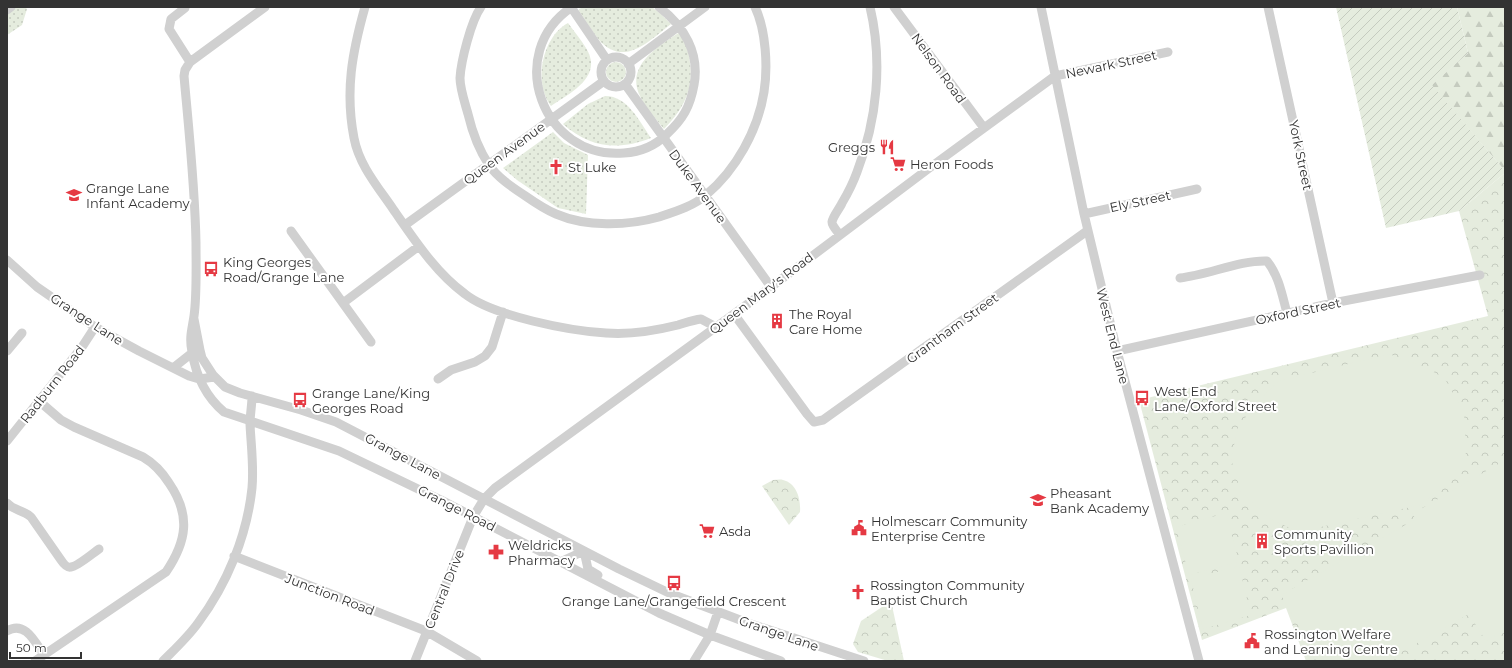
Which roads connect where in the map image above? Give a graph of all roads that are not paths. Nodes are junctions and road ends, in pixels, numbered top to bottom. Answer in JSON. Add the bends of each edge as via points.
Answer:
{"nodes":[{"id":1,"x":11,"y":7,"type":"edge"},
{"id":2,"x":265,"y":7,"type":"edge"},
{"id":3,"x":365,"y":7,"type":"edge"},
{"id":4,"x":481,"y":7,"type":"edge"},
{"id":5,"x":571,"y":7,"type":"edge"},
{"id":6,"x":659,"y":7,"type":"edge"},
{"id":7,"x":705,"y":7,"type":"edge"},
{"id":8,"x":756,"y":7,"type":"edge"},
{"id":9,"x":870,"y":7,"type":"edge"},
{"id":10,"x":894,"y":7,"type":"edge"},
{"id":11,"x":1041,"y":7,"type":"edge"},
{"id":12,"x":1268,"y":7,"type":"edge"},
{"id":13,"x":185,"y":8,"type":"edge"},
{"id":14,"x":7,"y":10,"type":"edge"},
{"id":15,"x":680,"y":26,"type":"junction"},
{"id":16,"x":1168,"y":52,"type":"dead end"},
{"id":17,"x":607,"y":60,"type":"junction"},
{"id":18,"x":190,"y":62,"type":"junction"},
{"id":19,"x":628,"y":64,"type":"junction"},
{"id":20,"x":1055,"y":76,"type":"junction"},
{"id":21,"x":604,"y":81,"type":"junction"},
{"id":22,"x":625,"y":84,"type":"junction"},
{"id":23,"x":551,"y":119,"type":"junction"},
{"id":24,"x":984,"y":128,"type":"junction"},
{"id":25,"x":663,"y":138,"type":"junction"},
{"id":26,"x":489,"y":164,"type":"junction"},
{"id":27,"x":1197,"y":189,"type":"dead end"},
{"id":28,"x":706,"y":196,"type":"junction"},
{"id":29,"x":1084,"y":214,"type":"junction"},
{"id":30,"x":405,"y":225,"type":"junction"},
{"id":31,"x":291,"y":231,"type":"dead end"},
{"id":32,"x":1087,"y":231,"type":"junction"},
{"id":33,"x":840,"y":235,"type":"junction"},
{"id":34,"x":419,"y":246,"type":"junction"},
{"id":35,"x":7,"y":260,"type":"edge"},
{"id":36,"x":1480,"y":275,"type":"dead end"},
{"id":37,"x":1180,"y":278,"type":"dead end"},
{"id":38,"x":771,"y":287,"type":"junction"},
{"id":39,"x":343,"y":302,"type":"junction"},
{"id":40,"x":1333,"y":303,"type":"junction"},
{"id":41,"x":503,"y":312,"type":"junction"},
{"id":42,"x":1287,"y":313,"type":"junction"},
{"id":43,"x":734,"y":314,"type":"junction"},
{"id":44,"x":95,"y":327,"type":"junction"},
{"id":45,"x":716,"y":327,"type":"junction"},
{"id":46,"x":22,"y":333,"type":"dead end"},
{"id":47,"x":371,"y":342,"type":"dead end"},
{"id":48,"x":7,"y":351,"type":"edge"},
{"id":49,"x":1117,"y":351,"type":"junction"},
{"id":50,"x":196,"y":352,"type":"junction"},
{"id":51,"x":173,"y":368,"type":"junction"},
{"id":52,"x":215,"y":377,"type":"junction"},
{"id":53,"x":199,"y":379,"type":"junction"},
{"id":54,"x":438,"y":379,"type":"dead end"},
{"id":55,"x":252,"y":396,"type":"junction"},
{"id":56,"x":39,"y":402,"type":"junction"},
{"id":57,"x":250,"y":422,"type":"junction"},
{"id":58,"x":7,"y":441,"type":"edge"},
{"id":59,"x":484,"y":499,"type":"junction"},
{"id":60,"x":7,"y":503,"type":"edge"},
{"id":61,"x":473,"y":517,"type":"junction"},
{"id":62,"x":99,"y":549,"type":"dead end"},
{"id":63,"x":584,"y":551,"type":"junction"},
{"id":64,"x":234,"y":556,"type":"junction"},
{"id":65,"x":560,"y":562,"type":"junction"},
{"id":66,"x":622,"y":594,"type":"junction"},
{"id":67,"x":718,"y":612,"type":"junction"},
{"id":68,"x":7,"y":631,"type":"edge"},
{"id":69,"x":426,"y":631,"type":"junction"},
{"id":70,"x":710,"y":635,"type":"junction"},
{"id":71,"x":44,"y":655,"type":"junction"},
{"id":72,"x":34,"y":661,"type":"edge"},
{"id":73,"x":163,"y":661,"type":"edge"},
{"id":74,"x":415,"y":661,"type":"edge"},
{"id":75,"x":477,"y":661,"type":"edge"},
{"id":76,"x":694,"y":661,"type":"edge"},
{"id":77,"x":780,"y":661,"type":"edge"},
{"id":78,"x":864,"y":661,"type":"edge"},
{"id":79,"x":1199,"y":661,"type":"edge"}],
"edges":[{"from":1,"to":14,"type":"street"},
{"from":2,"to":18,"type":"street"},
{"from":3,"to":30,"type":"street","via":[[352,62],[350,88],[354,138],[358,153],[368,172]]},
{"from":4,"to":26,"type":"street","via":[[474,20],[462,60],[460,79],[470,123]]},
{"from":5,"to":17,"type":"street"},
{"from":5,"to":23,"type":"street","via":[[553,24],[543,40],[537,61],[540,97]]},
{"from":6,"to":15,"type":"street"},
{"from":7,"to":15,"type":"street"},
{"from":8,"to":28,"type":"street","via":[[762,27],[766,68],[762,101],[746,144]]},
{"from":9,"to":33,"type":"street","via":[[877,47],[875,103],[862,159],[832,221]]},
{"from":10,"to":24,"type":"street","name":"Nelson Road"},
{"from":11,"to":20,"type":"street","name":"West End Lane"},
{"from":12,"to":40,"type":"street","name":"York Street"},
{"from":13,"to":18,"type":"street","via":[[171,19],[168,29]]},
{"from":15,"to":19,"type":"street"},
{"from":15,"to":25,"type":"street","via":[[693,51],[695,78],[685,114]]},
{"from":16,"to":20,"type":"street","name":"Newark Street"},
{"from":17,"to":19,"type":"street","via":[[616,57]]},
{"from":17,"to":21,"type":"street","via":[[601,72]]},
{"from":18,"to":50,"type":"street","name":"Grange Lane","via":[[184,76],[196,243]]},
{"from":19,"to":22,"type":"street","via":[[631,74]]},
{"from":20,"to":24,"type":"street","name":"Queen Mary's Road"},
{"from":20,"to":29,"type":"street","name":"West End Lane"},
{"from":21,"to":22,"type":"street","via":[[615,88]]},
{"from":21,"to":23,"type":"street","name":"Queen Avenue"},
{"from":22,"to":25,"type":"street","name":"Duke Avenue"},
{"from":23,"to":25,"type":"street","via":[[573,140],[605,153],[640,151]]},
{"from":23,"to":26,"type":"street","name":"Queen Avenue"},
{"from":24,"to":33,"type":"street","name":"Queen Mary's Road"},
{"from":25,"to":28,"type":"street","name":"Duke Avenue"},
{"from":26,"to":28,"type":"street","via":[[515,189],[541,207],[556,215],[579,220],[609,224],[640,222],[685,208]]},
{"from":26,"to":30,"type":"street","name":"Queen Avenue"},
{"from":27,"to":29,"type":"street","name":"Ely Street"},
{"from":28,"to":38,"type":"street","name":"Duke Avenue"},
{"from":29,"to":32,"type":"street","name":"West End Lane"},
{"from":30,"to":34,"type":"street"},
{"from":31,"to":39,"type":"street"},
{"from":32,"to":43,"type":"street","name":"Grantham Street","via":[[823,420],[814,423]]},
{"from":32,"to":49,"type":"street","name":"West End Lane"},
{"from":33,"to":38,"type":"street","name":"Queen Mary's Road"},
{"from":34,"to":39,"type":"street"},
{"from":34,"to":41,"type":"street","via":[[465,295]]},
{"from":35,"to":44,"type":"street","name":"Grange Lane","via":[[37,286]]},
{"from":36,"to":40,"type":"street","name":"Oxford Street"},
{"from":37,"to":42,"type":"street","via":[[1267,261],[1279,282]]},
{"from":38,"to":43,"type":"street","name":"Queen Mary's Road"},
{"from":39,"to":47,"type":"street"},
{"from":40,"to":42,"type":"street","name":"Oxford Street"},
{"from":41,"to":45,"type":"street","via":[[548,324],[606,334],[653,331],[701,319]]},
{"from":41,"to":54,"type":"street","via":[[492,347],[485,356],[451,370]]},
{"from":42,"to":49,"type":"street","name":"Oxford Street"},
{"from":43,"to":45,"type":"street","name":"Queen Mary's Road"},
{"from":44,"to":51,"type":"street","name":"Grange Lane"},
{"from":44,"to":56,"type":"street","name":"Radburn Road"},
{"from":45,"to":59,"type":"street","name":"Queen Mary's Road","via":[[495,488]]},
{"from":46,"to":48,"type":"street"},
{"from":49,"to":79,"type":"street","name":"West End Lane"},
{"from":50,"to":51,"type":"street"},
{"from":50,"to":52,"type":"street","name":"Grange Lane"},
{"from":50,"to":53,"type":"street","name":"Grange Road"},
{"from":51,"to":53,"type":"street","name":"Grange Lane"},
{"from":52,"to":53,"type":"street"},
{"from":52,"to":55,"type":"street","name":"Grange Lane","via":[[225,387]]},
{"from":53,"to":57,"type":"street","name":"Grange Road","via":[[214,404],[224,412]]},
{"from":55,"to":57,"type":"street"},
{"from":55,"to":59,"type":"street","name":"Grange Lane","via":[[336,422]]},
{"from":56,"to":58,"type":"street","name":"Radburn Road"},
{"from":56,"to":71,"type":"street","via":[[74,427],[153,463],[174,491],[184,518],[178,549],[166,572]]},
{"from":57,"to":61,"type":"street","name":"Grange Road","via":[[339,451]]},
{"from":57,"to":64,"type":"street","via":[[252,488],[242,535]]},
{"from":59,"to":61,"type":"street","name":"Queen Mary's Road"},
{"from":59,"to":63,"type":"street","name":"Grange Lane"},
{"from":60,"to":62,"type":"street","via":[[31,517],[67,566],[76,565]]},
{"from":61,"to":65,"type":"street","name":"Grange Road"},
{"from":61,"to":69,"type":"street","name":"Central Drive"},
{"from":63,"to":65,"type":"street"},
{"from":63,"to":66,"type":"street","via":[[588,570],[610,582]]},
{"from":63,"to":67,"type":"street","name":"Grange Lane","via":[[669,593]]},
{"from":64,"to":69,"type":"street","name":"Junction Road"},
{"from":64,"to":73,"type":"street","via":[[224,580],[198,623]]},
{"from":65,"to":66,"type":"street","name":"Grange Road"},
{"from":66,"to":70,"type":"street","name":"Grange Road","via":[[658,613]]},
{"from":67,"to":70,"type":"street"},
{"from":67,"to":78,"type":"street","name":"Grange Lane"},
{"from":68,"to":71,"type":"street","via":[[17,627],[23,628]]},
{"from":69,"to":74,"type":"street","name":"Central Drive"},
{"from":69,"to":75,"type":"street","name":"Junction Road"},
{"from":70,"to":76,"type":"street"},
{"from":70,"to":77,"type":"street","name":"Grange Road"},
{"from":71,"to":72,"type":"street"}]}
